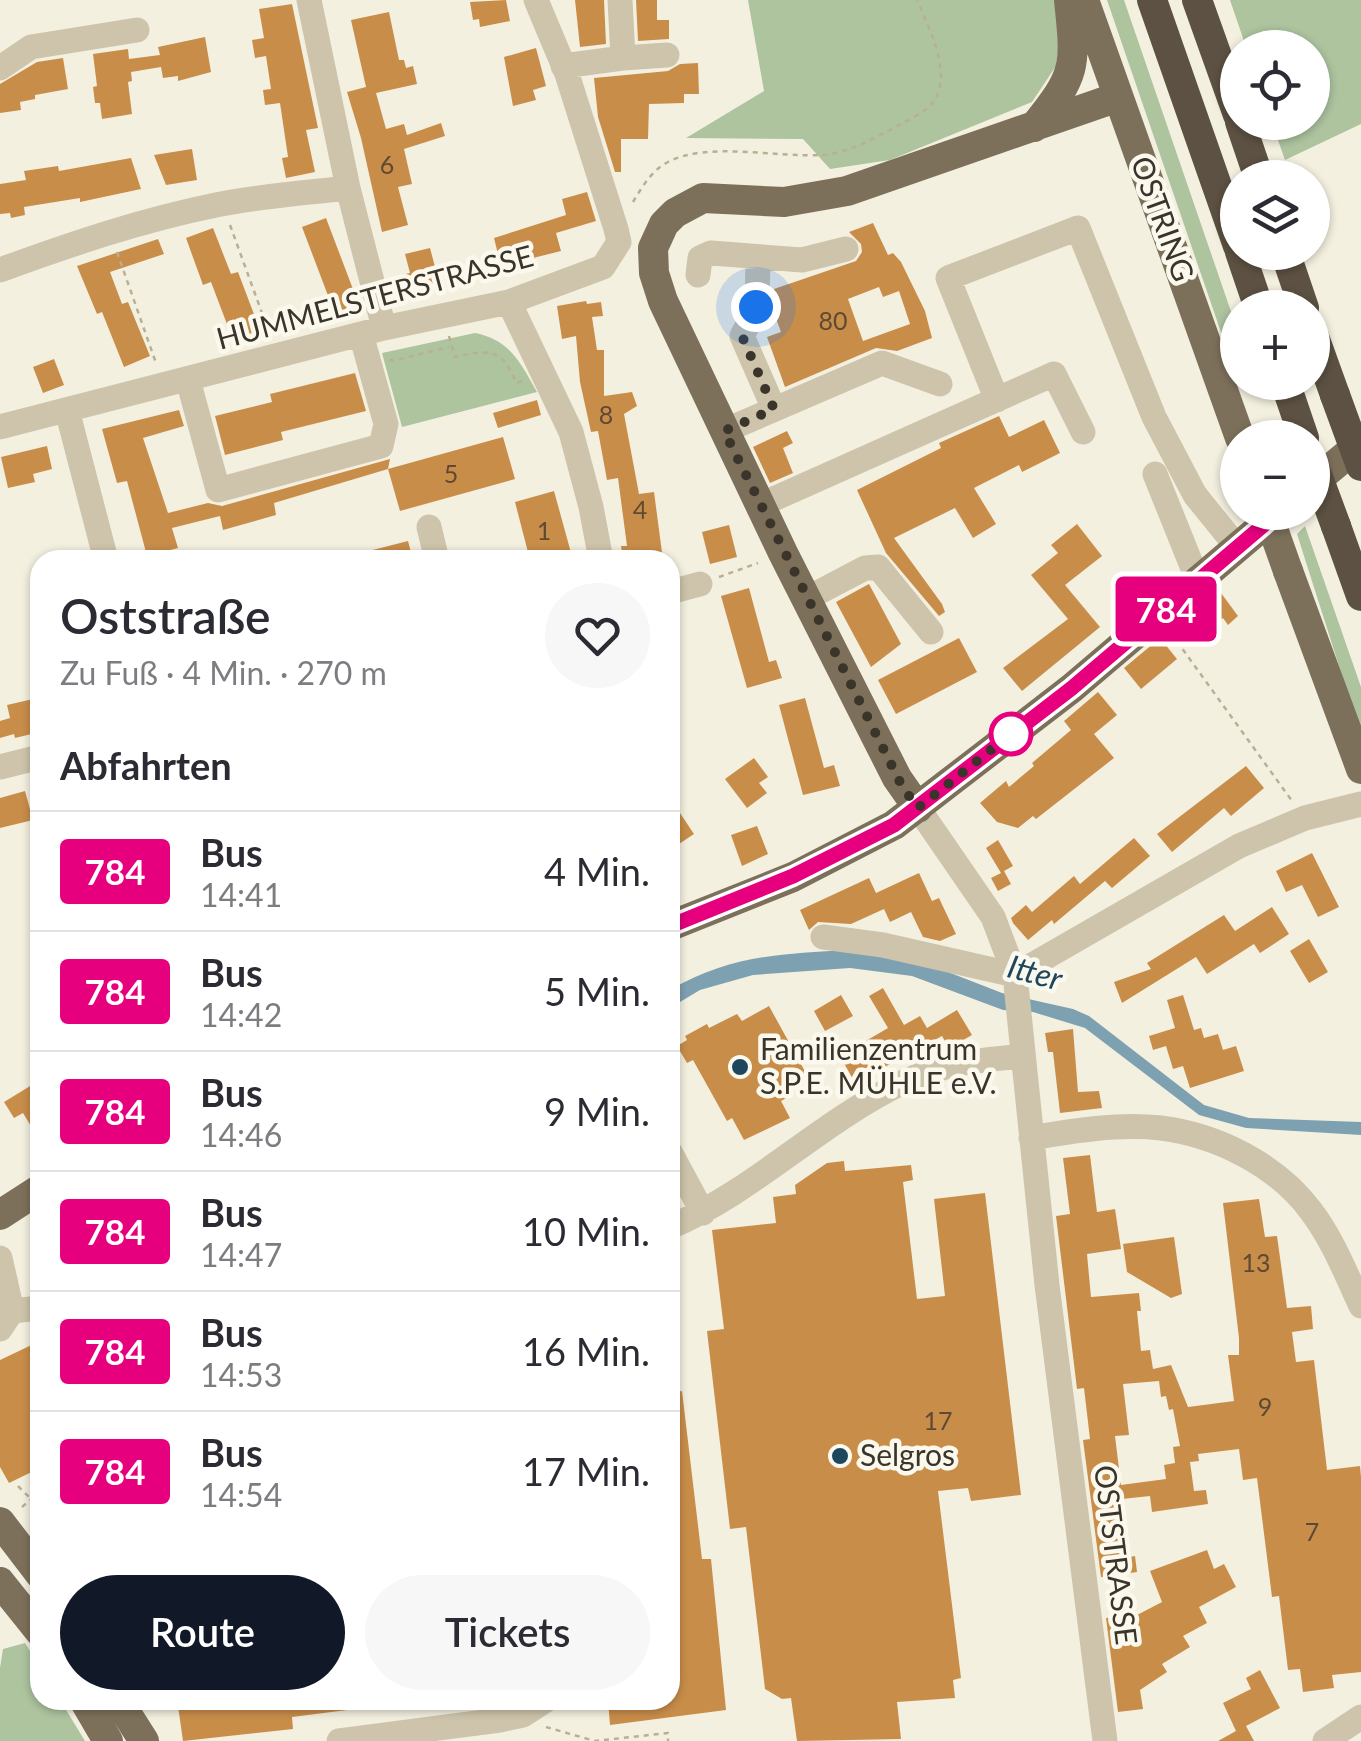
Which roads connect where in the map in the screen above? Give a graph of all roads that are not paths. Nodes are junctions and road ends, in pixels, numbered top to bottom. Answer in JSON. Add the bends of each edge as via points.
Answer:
{"nodes":[{"id":1,"x":309,"y":0,"type":"edge"},
{"id":2,"x":536,"y":0,"type":"edge"},
{"id":3,"x":620,"y":0,"type":"edge"},
{"id":4,"x":1070,"y":0,"type":"edge"},
{"id":5,"x":1084,"y":0,"type":"edge"},
{"id":6,"x":1152,"y":0,"type":"edge"},
{"id":7,"x":1197,"y":0,"type":"edge"},
{"id":8,"x":137,"y":30,"type":"dead end"},
{"id":9,"x":667,"y":55,"type":"dead end"},
{"id":10,"x":623,"y":58,"type":"junction"},
{"id":11,"x":1220,"y":65,"type":"edge"},
{"id":12,"x":563,"y":66,"type":"junction"},
{"id":13,"x":0,"y":68,"type":"edge"},
{"id":14,"x":1118,"y":98,"type":"junction"},
{"id":15,"x":1034,"y":127,"type":"junction"},
{"id":16,"x":348,"y":188,"type":"junction"},
{"id":17,"x":1220,"y":195,"type":"edge"},
{"id":18,"x":846,"y":248,"type":"dead end"},
{"id":19,"x":758,"y":258,"type":"junction"},
{"id":20,"x":0,"y":270,"type":"edge"},
{"id":21,"x":698,"y":275,"type":"dead end"},
{"id":22,"x":509,"y":302,"type":"junction"},
{"id":23,"x":376,"y":338,"type":"junction"},
{"id":24,"x":188,"y":380,"type":"junction"},
{"id":25,"x":1330,"y":381,"type":"edge"},
{"id":26,"x":940,"y":384,"type":"dead end"},
{"id":27,"x":998,"y":400,"type":"junction"},
{"id":28,"x":774,"y":409,"type":"junction"},
{"id":29,"x":68,"y":410,"type":"junction"},
{"id":30,"x":1234,"y":420,"type":"edge"},
{"id":31,"x":0,"y":427,"type":"edge"},
{"id":32,"x":724,"y":431,"type":"junction"},
{"id":33,"x":1083,"y":432,"type":"dead end"},
{"id":34,"x":1361,"y":443,"type":"edge"},
{"id":35,"x":1361,"y":466,"type":"edge"},
{"id":36,"x":1330,"y":469,"type":"edge"},
{"id":37,"x":1156,"y":474,"type":"dead end"},
{"id":38,"x":760,"y":505,"type":"junction"},
{"id":39,"x":1330,"y":510,"type":"edge"},
{"id":40,"x":429,"y":527,"type":"dead end"},
{"id":41,"x":1258,"y":530,"type":"edge"},
{"id":42,"x":1273,"y":530,"type":"edge"},
{"id":43,"x":1238,"y":548,"type":"junction"},
{"id":44,"x":103,"y":550,"type":"edge"},
{"id":45,"x":434,"y":550,"type":"edge"},
{"id":46,"x":599,"y":550,"type":"edge"},
{"id":47,"x":1198,"y":581,"type":"junction"},
{"id":48,"x":700,"y":584,"type":"road end"},
{"id":49,"x":680,"y":589,"type":"edge"},
{"id":50,"x":1361,"y":596,"type":"edge"},
{"id":51,"x":806,"y":599,"type":"junction"},
{"id":52,"x":931,"y":632,"type":"dead end"},
{"id":53,"x":30,"y":760,"type":"edge"},
{"id":54,"x":0,"y":767,"type":"edge"},
{"id":55,"x":1361,"y":769,"type":"edge"},
{"id":56,"x":1361,"y":804,"type":"edge"},
{"id":57,"x":918,"y":808,"type":"junction"},
{"id":58,"x":680,"y":922,"type":"edge"},
{"id":59,"x":823,"y":937,"type":"dead end"},
{"id":60,"x":1018,"y":995,"type":"junction"},
{"id":61,"x":1023,"y":1056,"type":"junction"},
{"id":62,"x":1031,"y":1138,"type":"junction"},
{"id":63,"x":680,"y":1170,"type":"edge"},
{"id":64,"x":30,"y":1196,"type":"edge"},
{"id":65,"x":703,"y":1213,"type":"junction"},
{"id":66,"x":0,"y":1215,"type":"edge"},
{"id":67,"x":680,"y":1223,"type":"edge"},
{"id":68,"x":2,"y":1268,"type":"edge"},
{"id":69,"x":1361,"y":1306,"type":"edge"},
{"id":70,"x":30,"y":1312,"type":"edge"},
{"id":71,"x":6,"y":1320,"type":"edge"},
{"id":72,"x":7,"y":1518,"type":"edge"},
{"id":73,"x":30,"y":1557,"type":"edge"},
{"id":74,"x":0,"y":1582,"type":"edge"},
{"id":75,"x":30,"y":1620,"type":"edge"},
{"id":76,"x":90,"y":1710,"type":"edge"},
{"id":77,"x":124,"y":1710,"type":"edge"},
{"id":78,"x":541,"y":1712,"type":"edge"},
{"id":79,"x":1361,"y":1717,"type":"edge"},
{"id":80,"x":108,"y":1741,"type":"edge"},
{"id":81,"x":144,"y":1741,"type":"edge"},
{"id":82,"x":339,"y":1741,"type":"edge"},
{"id":83,"x":1105,"y":1741,"type":"edge"},
{"id":84,"x":1325,"y":1741,"type":"edge"}],
"edges":[{"from":1,"to":16,"type":"street"},
{"from":2,"to":12,"type":"street"},
{"from":3,"to":10,"type":"street"},
{"from":4,"to":15,"type":"main road","via":[[1073,60],[1064,89]]},
{"from":5,"to":14,"type":"main road","name":"OSTRING"},
{"from":6,"to":17,"type":"highway"},
{"from":7,"to":11,"type":"highway"},
{"from":8,"to":13,"type":"street","via":[[32,47]]},
{"from":9,"to":10,"type":"street"},
{"from":10,"to":12,"type":"street"},
{"from":12,"to":22,"type":"street","name":"HUMMELSTERSTRASSE","via":[[618,242],[604,267]]},
{"from":14,"to":15,"type":"main road"},
{"from":14,"to":30,"type":"main road","name":"OSTRING"},
{"from":15,"to":32,"type":"main road","via":[[847,191],[784,202],[703,198],[675,212],[654,248],[654,273]]},
{"from":16,"to":20,"type":"street","via":[[166,216]]},
{"from":16,"to":23,"type":"street"},
{"from":18,"to":19,"type":"street","via":[[802,260]]},
{"from":19,"to":21,"type":"street","via":[[704,254]]},
{"from":19,"to":28,"type":"street","via":[[756,307],[742,336]]},
{"from":22,"to":23,"type":"street","name":"HUMMELSTERSTRASSE"},
{"from":22,"to":46,"type":"street","via":[[571,432]]},
{"from":23,"to":24,"type":"street","name":"HUMMELSTERSTRASSE"},
{"from":23,"to":24,"type":"street","via":[[386,424],[381,446],[218,490]]},
{"from":24,"to":29,"type":"street","name":"HUMMELSTERSTRASSE"},
{"from":25,"to":35,"type":"highway","bridge":true},
{"from":26,"to":28,"type":"street","via":[[882,363]]},
{"from":27,"to":33,"type":"street","via":[[1054,374]]},
{"from":27,"to":38,"type":"street"},
{"from":27,"to":43,"type":"street","via":[[948,278],[1078,228],[1154,417],[1195,495]]},
{"from":28,"to":32,"type":"street"},
{"from":29,"to":31,"type":"street","name":"HUMMELSTERSTRASSE"},
{"from":29,"to":44,"type":"street"},
{"from":32,"to":38,"type":"main road"},
{"from":34,"to":36,"type":"main road"},
{"from":37,"to":47,"type":"street"},
{"from":38,"to":51,"type":"main road"},
{"from":39,"to":50,"type":"highway","bridge":true},
{"from":40,"to":45,"type":"street"},
{"from":41,"to":43,"type":"main road"},
{"from":42,"to":55,"type":"main road","bridge":true},
{"from":43,"to":47,"type":"main road"},
{"from":47,"to":57,"type":"main road"},
{"from":48,"to":49,"type":"street"},
{"from":51,"to":52,"type":"street","via":[[878,567]]},
{"from":51,"to":57,"type":"main road"},
{"from":53,"to":54,"type":"street"},
{"from":56,"to":60,"type":"street","via":[[1239,846]]},
{"from":57,"to":58,"type":"main road","via":[[793,876]]},
{"from":57,"to":60,"type":"street","name":"OSTSTRASSE","via":[[993,916]]},
{"from":59,"to":60,"type":"street","via":[[883,944]]},
{"from":60,"to":61,"type":"street","name":"OSTSTRASSE"},
{"from":61,"to":62,"type":"street","name":"OSTSTRASSE"},
{"from":61,"to":65,"type":"street","via":[[958,1062],[906,1080]]},
{"from":62,"to":69,"type":"street","via":[[1161,1128],[1245,1155],[1283,1180],[1311,1210]]},
{"from":62,"to":83,"type":"street","name":"OSTSTRASSE"},
{"from":63,"to":65,"type":"street"},
{"from":64,"to":66,"type":"main road"},
{"from":65,"to":67,"type":"street"},
{"from":68,"to":71,"type":"street"},
{"from":70,"to":71,"type":"street"},
{"from":72,"to":73,"type":"main road"},
{"from":74,"to":75,"type":"main road"},
{"from":76,"to":80,"type":"main road"},
{"from":77,"to":81,"type":"main road"},
{"from":78,"to":82,"type":"street"},
{"from":79,"to":84,"type":"street"}]}
